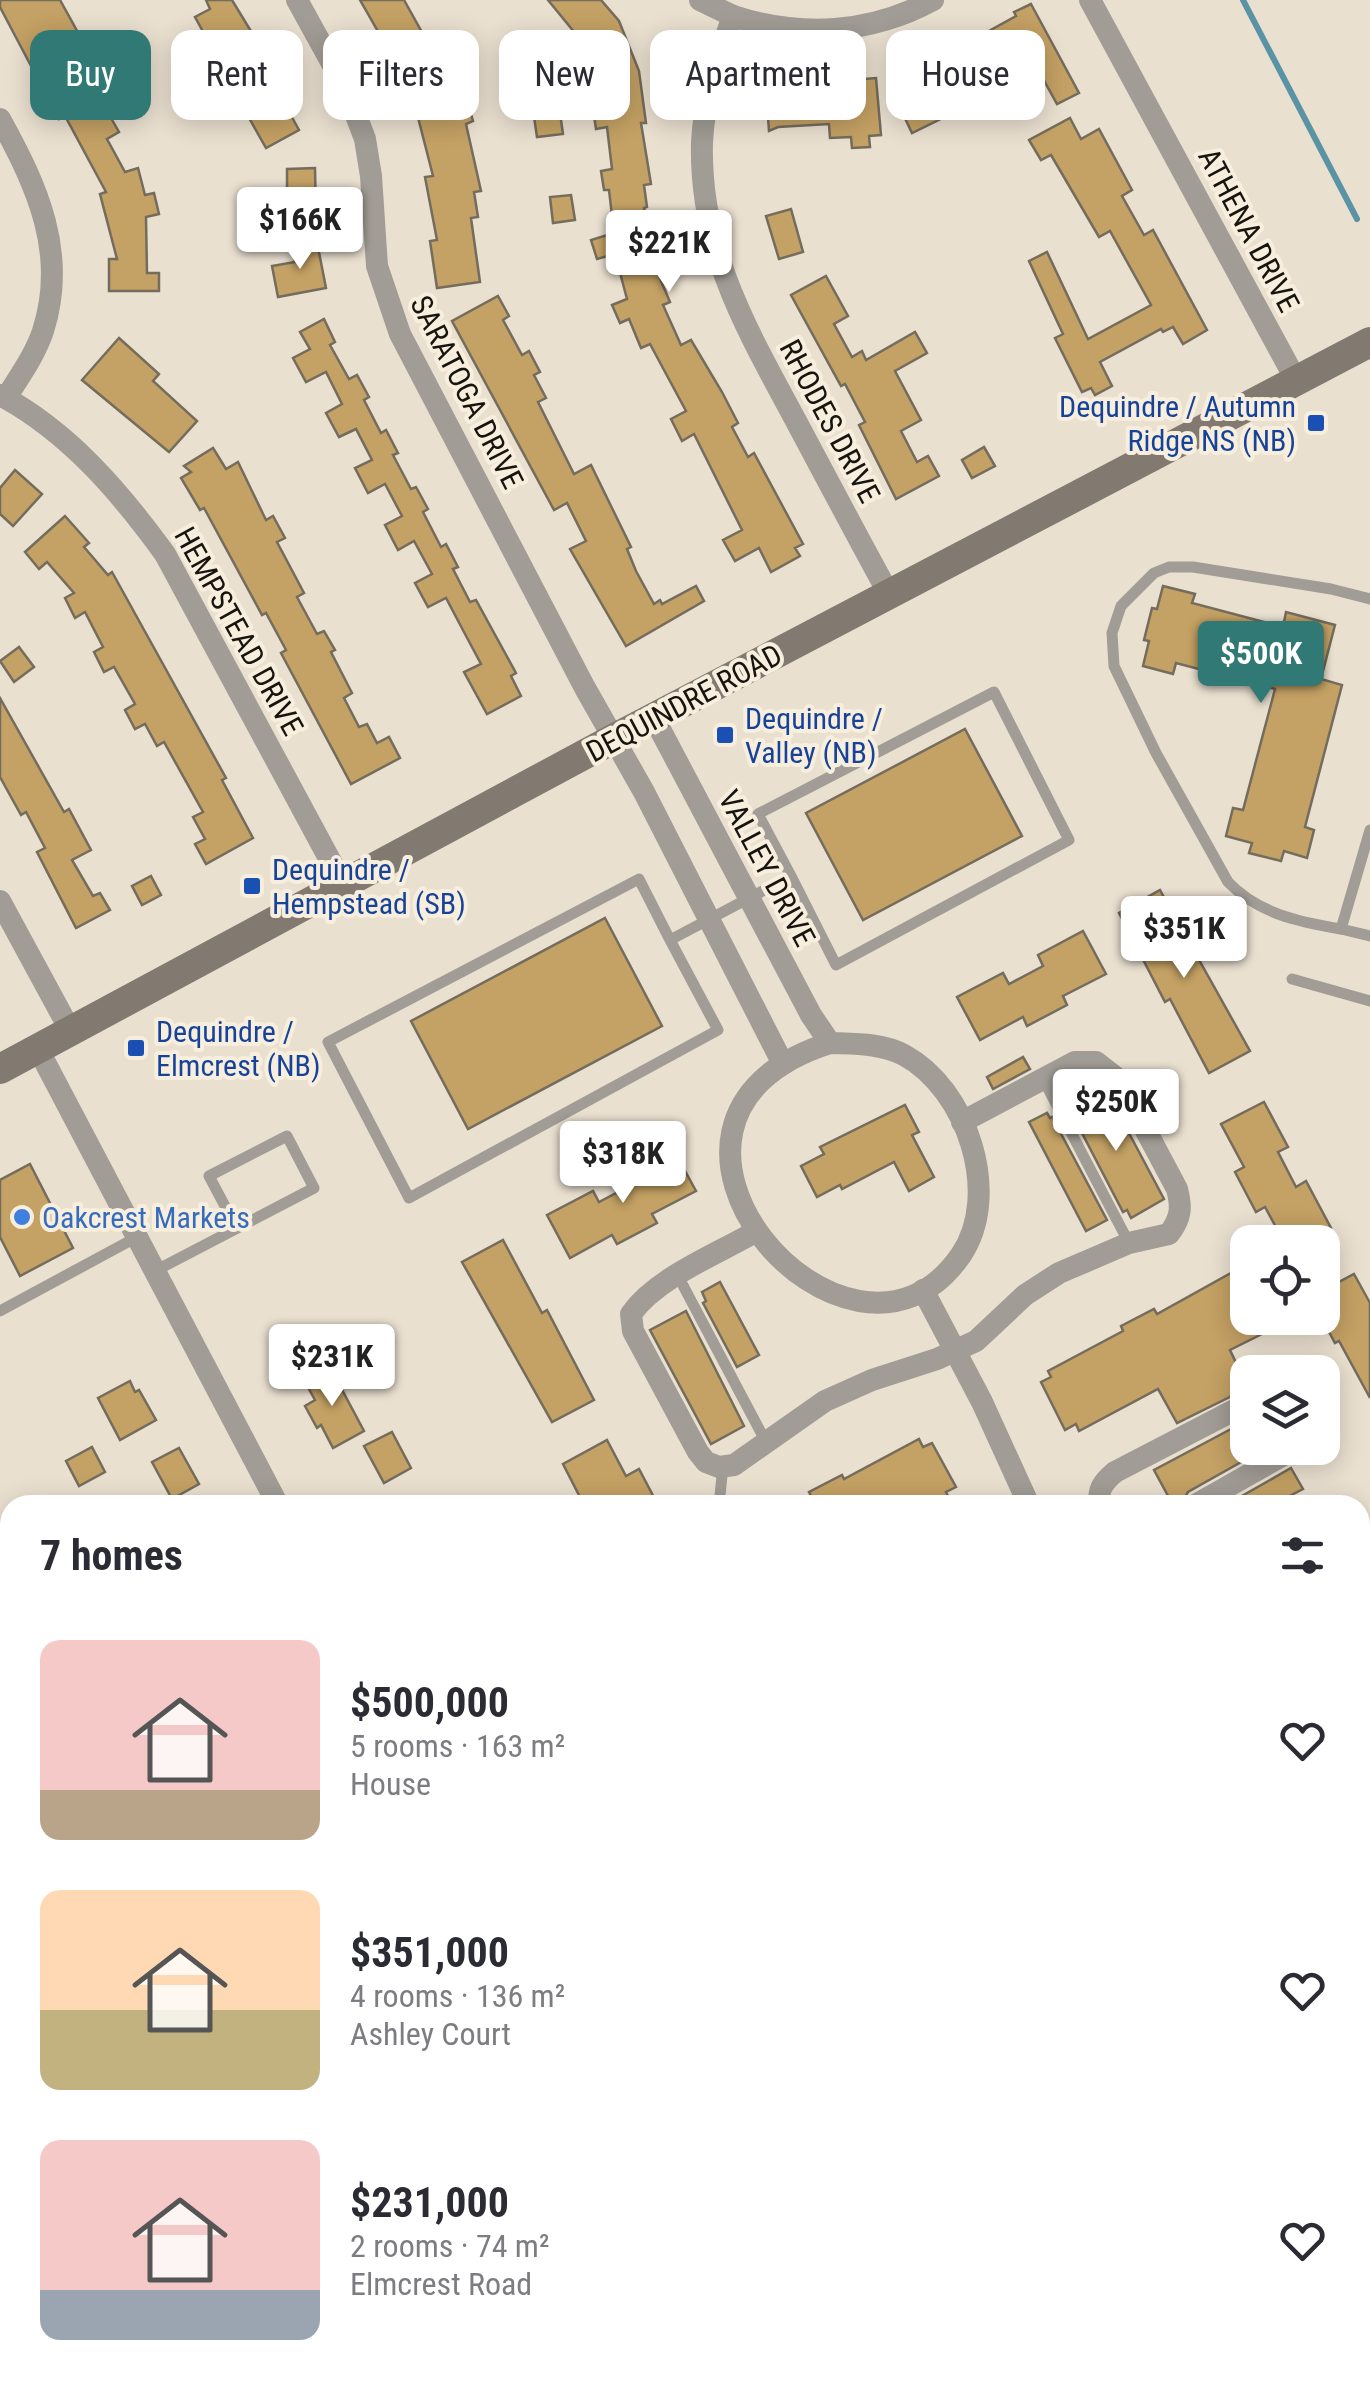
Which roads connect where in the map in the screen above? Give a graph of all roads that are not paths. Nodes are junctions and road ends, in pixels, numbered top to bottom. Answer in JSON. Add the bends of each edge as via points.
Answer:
{"nodes":[{"id":1,"x":296,"y":0,"type":"edge"},
{"id":2,"x":700,"y":0,"type":"edge"},
{"id":3,"x":934,"y":0,"type":"edge"},
{"id":4,"x":1090,"y":0,"type":"edge"},
{"id":5,"x":733,"y":16,"type":"junction"},
{"id":6,"x":0,"y":119,"type":"edge"},
{"id":7,"x":1370,"y":342,"type":"edge"},
{"id":8,"x":1297,"y":382,"type":"junction"},
{"id":9,"x":3,"y":397,"type":"edge"},
{"id":10,"x":890,"y":596,"type":"junction"},
{"id":11,"x":1370,"y":599,"type":"edge"},
{"id":12,"x":654,"y":718,"type":"junction"},
{"id":13,"x":615,"y":738,"type":"junction"},
{"id":14,"x":1370,"y":830,"type":"edge"},
{"id":15,"x":790,"y":876,"type":"junction"},
{"id":16,"x":344,"y":886,"type":"junction"},
{"id":17,"x":749,"y":898,"type":"junction"},
{"id":18,"x":0,"y":901,"type":"edge"},
{"id":19,"x":710,"y":918,"type":"junction"},
{"id":20,"x":1341,"y":929,"type":"junction"},
{"id":21,"x":1370,"y":936,"type":"edge"},
{"id":22,"x":670,"y":940,"type":"junction"},
{"id":23,"x":1292,"y":979,"type":"dead end"},
{"id":24,"x":1370,"y":1000,"type":"edge"},
{"id":25,"x":70,"y":1030,"type":"junction"},
{"id":26,"x":830,"y":1043,"type":"junction"},
{"id":27,"x":38,"y":1050,"type":"junction"},
{"id":28,"x":783,"y":1064,"type":"junction"},
{"id":29,"x":0,"y":1069,"type":"edge"},
{"id":30,"x":1043,"y":1079,"type":"junction"},
{"id":31,"x":962,"y":1122,"type":"junction"},
{"id":32,"x":236,"y":1227,"type":"junction"},
{"id":33,"x":755,"y":1232,"type":"junction"},
{"id":34,"x":136,"y":1237,"type":"junction"},
{"id":35,"x":1129,"y":1243,"type":"junction"},
{"id":36,"x":154,"y":1271,"type":"junction"},
{"id":37,"x":678,"y":1276,"type":"junction"},
{"id":38,"x":923,"y":1290,"type":"junction"},
{"id":39,"x":0,"y":1311,"type":"edge"},
{"id":40,"x":956,"y":1350,"type":"junction"},
{"id":41,"x":1230,"y":1412,"type":"edge"},
{"id":42,"x":766,"y":1442,"type":"junction"},
{"id":43,"x":1266,"y":1465,"type":"edge"},
{"id":44,"x":723,"y":1466,"type":"junction"},
{"id":45,"x":273,"y":1495,"type":"edge"},
{"id":46,"x":721,"y":1495,"type":"edge"},
{"id":47,"x":1024,"y":1495,"type":"edge"},
{"id":48,"x":1098,"y":1495,"type":"edge"},
{"id":49,"x":1212,"y":1495,"type":"edge"}],
"edges":[{"from":1,"to":13,"type":"street","name":"SARATOGA DRIVE","via":[[365,139],[377,266],[400,334]]},
{"from":2,"to":5,"type":"street"},
{"from":3,"to":5,"type":"street","via":[[878,22],[831,30],[779,28]]},
{"from":4,"to":8,"type":"street","name":"ATHENA DRIVE"},
{"from":5,"to":10,"type":"street","name":"RHODES DRIVE","via":[[702,138],[718,260],[744,324]]},
{"from":6,"to":9,"type":"street","via":[[36,187],[52,258],[42,333]]},
{"from":7,"to":8,"type":"main road","name":"DEQUINDRE ROAD"},
{"from":8,"to":10,"type":"main road","name":"DEQUINDRE ROAD"},
{"from":9,"to":16,"type":"street","name":"HEMPSTEAD DRIVE","via":[[97,470],[166,554]]},
{"from":10,"to":12,"type":"main road","name":"DEQUINDRE ROAD"},
{"from":11,"to":20,"type":"lane","via":[[1169,567],[1121,606],[1112,633],[1114,666],[1228,882],[1266,911]]},
{"from":12,"to":13,"type":"main road","name":"DEQUINDRE ROAD"},
{"from":12,"to":17,"type":"street","name":"VALLEY DRIVE"},
{"from":13,"to":16,"type":"main road","name":"DEQUINDRE ROAD"},
{"from":13,"to":19,"type":"street"},
{"from":14,"to":20,"type":"lane"},
{"from":15,"to":15,"type":"lane","via":[[758,814],[994,692],[1069,840],[836,965]]},
{"from":15,"to":17,"type":"lane"},
{"from":16,"to":25,"type":"main road","name":"DEQUINDRE ROAD"},
{"from":17,"to":19,"type":"lane"},
{"from":17,"to":26,"type":"street","name":"VALLEY DRIVE"},
{"from":18,"to":25,"type":"street"},
{"from":19,"to":22,"type":"lane"},
{"from":19,"to":28,"type":"street"},
{"from":20,"to":21,"type":"lane"},
{"from":22,"to":22,"type":"lane","via":[[638,879],[328,1042],[409,1198],[718,1030]]},
{"from":23,"to":24,"type":"lane"},
{"from":25,"to":27,"type":"main road","name":"DEQUINDRE ROAD"},
{"from":26,"to":28,"type":"street"},
{"from":26,"to":31,"type":"street","via":[[872,1044],[905,1056],[944,1091]]},
{"from":27,"to":29,"type":"main road","name":"DEQUINDRE ROAD"},
{"from":27,"to":34,"type":"street"},
{"from":28,"to":33,"type":"street","via":[[760,1083],[734,1126],[733,1180]]},
{"from":30,"to":31,"type":"street"},
{"from":30,"to":35,"type":"lane"},
{"from":30,"to":35,"type":"street","via":[[1075,1062],[1096,1062],[1120,1080],[1182,1206],[1169,1234]]},
{"from":31,"to":38,"type":"street","via":[[976,1164],[976,1214],[960,1256]]},
{"from":32,"to":32,"type":"lane","via":[[314,1188],[288,1136],[209,1176]]},
{"from":32,"to":36,"type":"lane"},
{"from":33,"to":37,"type":"street"},
{"from":33,"to":38,"type":"street","via":[[790,1268],[836,1294],[878,1301]]},
{"from":34,"to":36,"type":"street"},
{"from":34,"to":39,"type":"lane"},
{"from":35,"to":40,"type":"street","via":[[1042,1283],[976,1341]]},
{"from":36,"to":45,"type":"street"},
{"from":37,"to":42,"type":"lane"},
{"from":37,"to":44,"type":"street","via":[[642,1298],[631,1314],[633,1331],[698,1452]]},
{"from":38,"to":40,"type":"street"},
{"from":40,"to":42,"type":"street","via":[[847,1390]]},
{"from":40,"to":47,"type":"street"},
{"from":41,"to":48,"type":"street","via":[[1115,1472]]},
{"from":42,"to":44,"type":"street"},
{"from":43,"to":49,"type":"street"},
{"from":44,"to":46,"type":"lane"}]}
